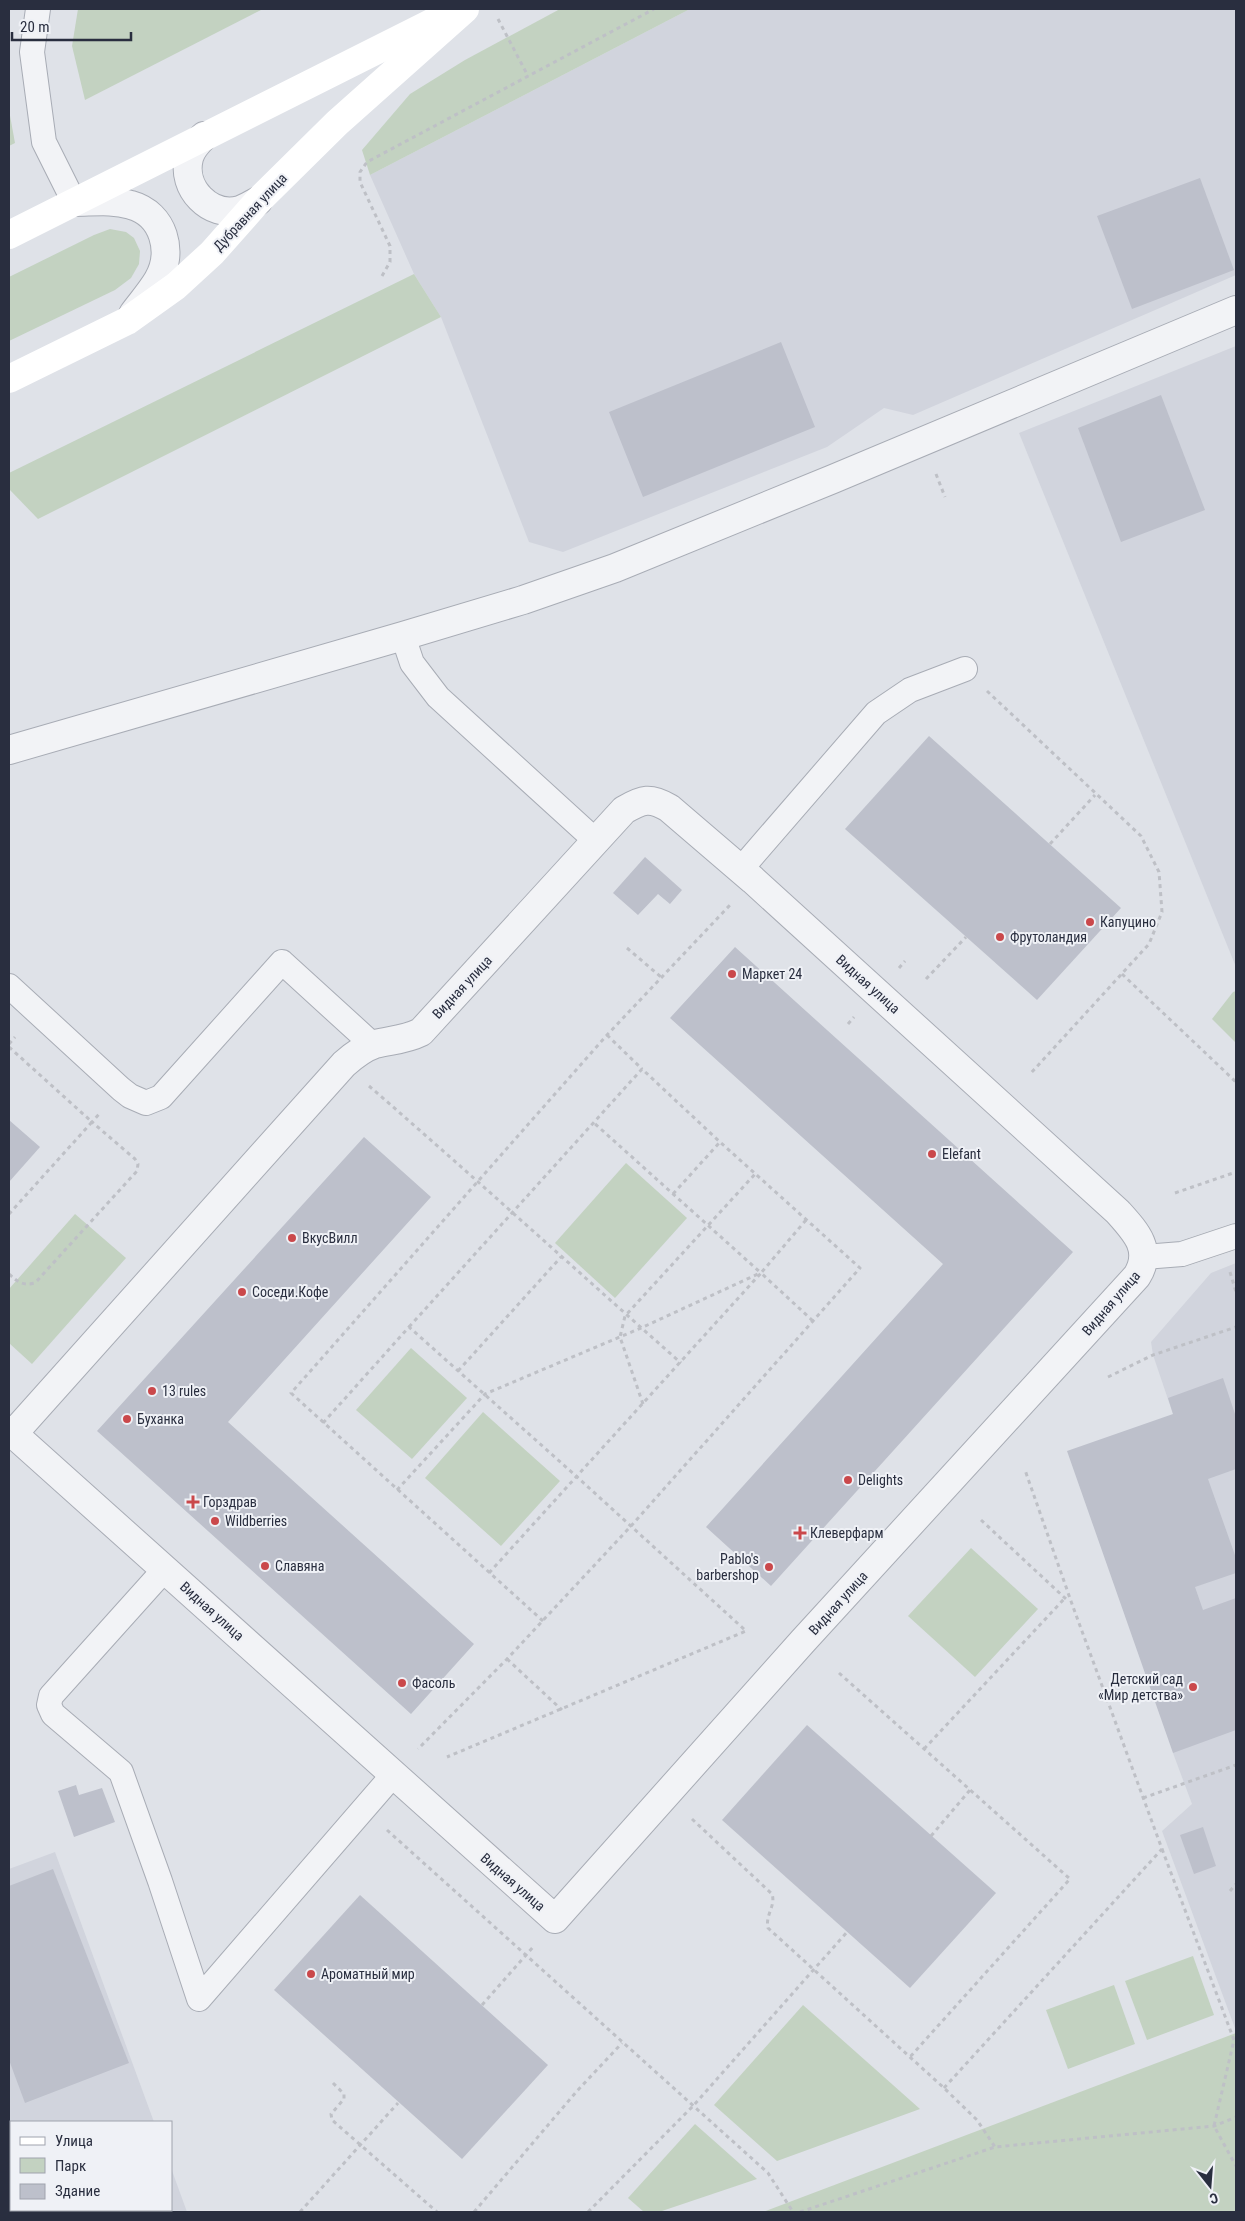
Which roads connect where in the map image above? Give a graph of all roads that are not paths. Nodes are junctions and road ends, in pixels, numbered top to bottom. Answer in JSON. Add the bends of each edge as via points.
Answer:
{"nodes":[{"id":1,"x":38,"y":9,"type":"edge"},
{"id":2,"x":460,"y":9,"type":"edge"},
{"id":3,"x":465,"y":9,"type":"edge"},
{"id":4,"x":204,"y":136,"type":"junction"},
{"id":5,"x":258,"y":201,"type":"junction"},
{"id":6,"x":74,"y":202,"type":"junction"},
{"id":7,"x":9,"y":235,"type":"edge"},
{"id":8,"x":1236,"y":310,"type":"edge"},
{"id":9,"x":127,"y":321,"type":"junction"},
{"id":10,"x":9,"y":379,"type":"edge"},
{"id":11,"x":403,"y":636,"type":"junction"},
{"id":12,"x":965,"y":669,"type":"road end"},
{"id":13,"x":9,"y":750,"type":"edge"},
{"id":14,"x":596,"y":841,"type":"junction"},
{"id":15,"x":747,"y":875,"type":"junction"},
{"id":16,"x":9,"y":986,"type":"edge"},
{"id":17,"x":373,"y":1045,"type":"junction"},
{"id":18,"x":1236,"y":1236,"type":"edge"},
{"id":19,"x":1144,"y":1257,"type":"junction"},
{"id":20,"x":11,"y":1432,"type":"edge"},
{"id":21,"x":165,"y":1569,"type":"junction"},
{"id":22,"x":393,"y":1775,"type":"junction"}],
"edges":[{"from":1,"to":6,"type":"lane","via":[[32,52],[44,142]]},
{"from":2,"to":4,"type":"main road"},
{"from":3,"to":5,"type":"main road","name":"Дубравная улица","via":[[337,123]]},
{"from":4,"to":5,"type":"street","via":[[194,147],[188,170],[192,186],[200,198],[210,208],[223,210],[240,210]]},
{"from":4,"to":6,"type":"main road"},
{"from":5,"to":9,"type":"main road","name":"Дубравная улица","via":[[176,286]]},
{"from":6,"to":7,"type":"main road"},
{"from":6,"to":9,"type":"street","via":[[110,201],[133,205],[153,217],[166,241],[166,256],[159,278]]},
{"from":8,"to":11,"type":"street","via":[[616,568]]},
{"from":9,"to":10,"type":"main road","name":"Дубравная улица"},
{"from":11,"to":13,"type":"street"},
{"from":11,"to":14,"type":"lane","via":[[412,663],[438,697]]},
{"from":12,"to":15,"type":"lane","via":[[910,690],[876,713]]},
{"from":14,"to":15,"type":"street","name":"Видная улица","via":[[624,810],[640,801],[656,800]]},
{"from":14,"to":17,"type":"street","name":"Видная улица","via":[[421,1032],[397,1042]]},
{"from":15,"to":19,"type":"street","name":"Видная улица","via":[[1118,1212],[1141,1242]]},
{"from":16,"to":17,"type":"lane","via":[[121,1089],[146,1103],[161,1097],[282,962]]},
{"from":17,"to":20,"type":"street","name":"Видная улица","via":[[344,1064]]},
{"from":18,"to":19,"type":"lane","via":[[1182,1254]]},
{"from":19,"to":22,"type":"street","name":"Видная улица","via":[[1137,1276],[555,1919]]},
{"from":20,"to":21,"type":"street","name":"Видная улица"},
{"from":21,"to":22,"type":"street","name":"Видная улица"},
{"from":21,"to":22,"type":"lane","via":[[51,1696],[49,1705],[53,1714],[121,1772],[199,1999]]}]}
